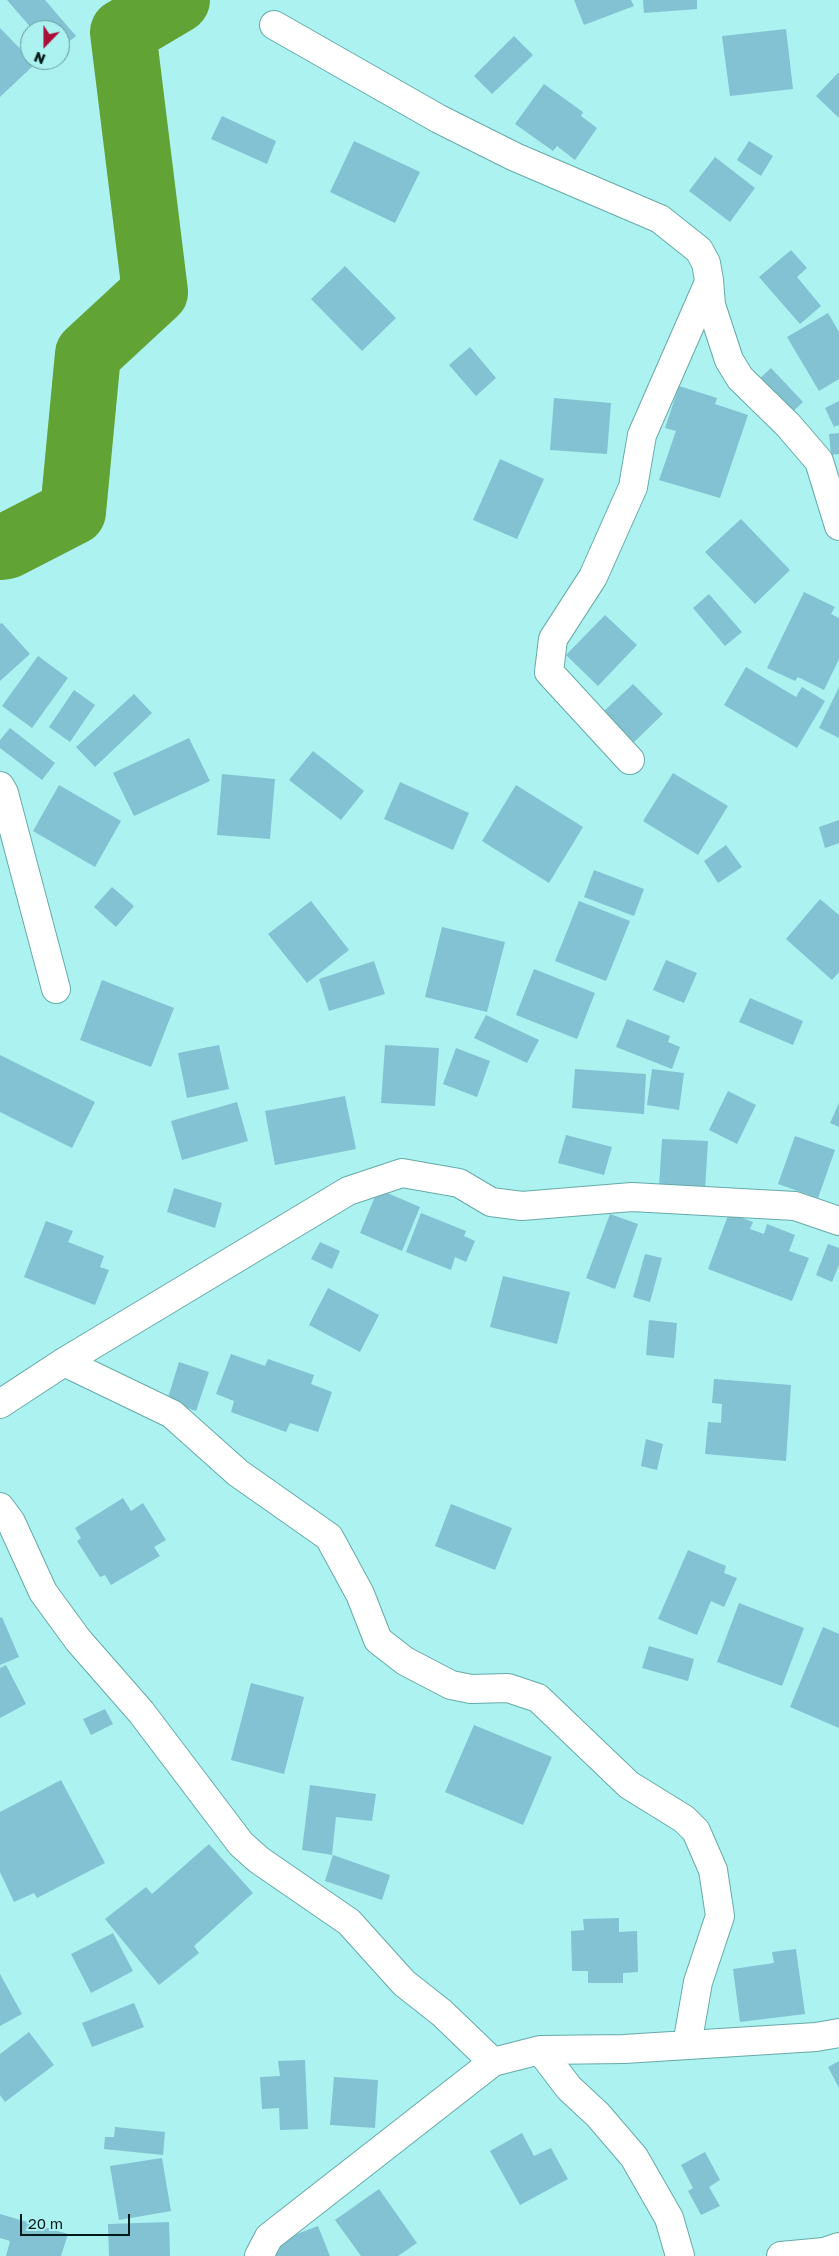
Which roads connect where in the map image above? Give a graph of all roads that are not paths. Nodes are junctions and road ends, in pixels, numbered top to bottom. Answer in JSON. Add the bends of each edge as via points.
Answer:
{"nodes":[{"id":1,"x":274,"y":26,"type":"dead end"},
{"id":2,"x":709,"y":280,"type":"junction"},
{"id":3,"x":839,"y":526,"type":"edge"},
{"id":4,"x":630,"y":760,"type":"dead end"},
{"id":5,"x":0,"y":786,"type":"edge"},
{"id":6,"x":56,"y":989,"type":"dead end"},
{"id":7,"x":839,"y":1221,"type":"edge"},
{"id":8,"x":64,"y":1362,"type":"junction"},
{"id":9,"x":0,"y":1404,"type":"edge"},
{"id":10,"x":0,"y":1506,"type":"edge"},
{"id":11,"x":839,"y":2033,"type":"edge"},
{"id":12,"x":687,"y":2045,"type":"junction"},
{"id":13,"x":540,"y":2050,"type":"junction"},
{"id":14,"x":493,"y":2062,"type":"junction"},
{"id":15,"x":839,"y":2247,"type":"edge"},
{"id":16,"x":259,"y":2256,"type":"edge"},
{"id":17,"x":680,"y":2256,"type":"edge"},
{"id":18,"x":781,"y":2256,"type":"edge"}],
"edges":[{"from":1,"to":2,"type":"street","via":[[439,119],[515,157],[660,220],[699,250],[706,263]]},
{"from":2,"to":3,"type":"street","via":[[710,305],[729,360],[740,378],[819,461]]},
{"from":2,"to":4,"type":"street","via":[[642,435],[632,487],[594,577],[553,639],[549,672]]},
{"from":5,"to":6,"type":"street"},
{"from":7,"to":8,"type":"street","via":[[796,1206],[632,1197],[522,1206],[491,1202],[459,1183],[402,1172],[348,1191]]},
{"from":8,"to":9,"type":"street"},
{"from":8,"to":12,"type":"street","via":[[172,1414],[238,1473],[329,1537],[360,1594],[378,1640],[384,1645],[451,1686],[508,1688],[538,1698],[629,1785],[684,1819],[696,1831],[713,1870],[720,1916],[698,1982]]},
{"from":10,"to":14,"type":"street","via":[[11,1522],[43,1592],[78,1640],[141,1712],[242,1844],[259,1860],[349,1922],[404,1982]]},
{"from":11,"to":12,"type":"street"},
{"from":12,"to":13,"type":"street","via":[[624,2050]]},
{"from":13,"to":14,"type":"street"},
{"from":13,"to":17,"type":"street","via":[[569,2088],[598,2115],[634,2157],[669,2218]]},
{"from":14,"to":16,"type":"street","via":[[269,2237]]},
{"from":15,"to":18,"type":"street","via":[[824,2252]]}]}
